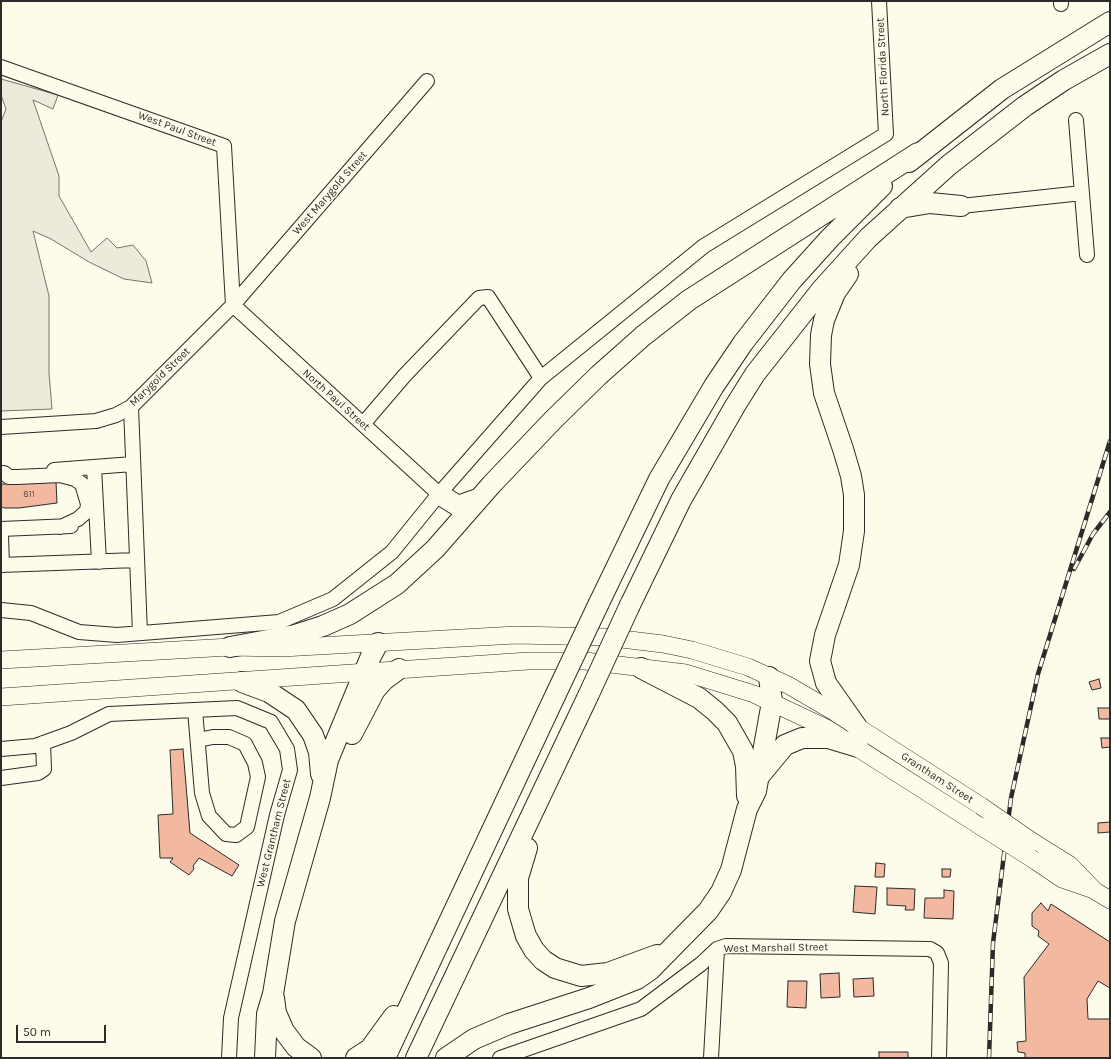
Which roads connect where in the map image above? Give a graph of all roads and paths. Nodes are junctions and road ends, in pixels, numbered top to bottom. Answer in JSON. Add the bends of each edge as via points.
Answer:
{"nodes":[{"id":1,"x":880,"y":1,"type":"edge"},
{"id":2,"x":1110,"y":22,"type":"edge"},
{"id":3,"x":1110,"y":54,"type":"edge"},
{"id":4,"x":1,"y":67,"type":"edge"},
{"id":5,"x":427,"y":80,"type":"dead end"},
{"id":6,"x":1076,"y":120,"type":"dead end"},
{"id":7,"x":918,"y":153,"type":"junction"},
{"id":8,"x":948,"y":165,"type":"junction"},
{"id":9,"x":1082,"y":193,"type":"junction"},
{"id":10,"x":961,"y":206,"type":"junction"},
{"id":11,"x":898,"y":209,"type":"junction"},
{"id":12,"x":868,"y":238,"type":"junction"},
{"id":13,"x":1087,"y":255,"type":"dead end"},
{"id":14,"x":232,"y":305,"type":"junction"},
{"id":15,"x":541,"y":378,"type":"junction"},
{"id":16,"x":131,"y":407,"type":"junction"},
{"id":17,"x":362,"y":424,"type":"junction"},
{"id":18,"x":1,"y":427,"type":"edge"},
{"id":19,"x":133,"y":464,"type":"junction"},
{"id":20,"x":94,"y":466,"type":"junction"},
{"id":21,"x":2,"y":473,"type":"edge"},
{"id":22,"x":439,"y":494,"type":"junction"},
{"id":23,"x":478,"y":499,"type":"junction"},
{"id":24,"x":96,"y":525,"type":"junction"},
{"id":25,"x":61,"y":526,"type":"junction"},
{"id":26,"x":1,"y":529,"type":"edge"},
{"id":27,"x":1,"y":536,"type":"edge"},
{"id":28,"x":137,"y":560,"type":"junction"},
{"id":29,"x":99,"y":562,"type":"junction"},
{"id":30,"x":2,"y":565,"type":"edge"},
{"id":31,"x":1,"y":610,"type":"edge"},
{"id":32,"x":140,"y":633,"type":"junction"},
{"id":33,"x":378,"y":643,"type":"junction"},
{"id":34,"x":230,"y":647,"type":"junction"},
{"id":35,"x":1,"y":660,"type":"edge"},
{"id":36,"x":641,"y":668,"type":"junction"},
{"id":37,"x":399,"y":669,"type":"junction"},
{"id":38,"x":364,"y":672,"type":"junction"},
{"id":39,"x":769,"y":677,"type":"junction"},
{"id":40,"x":242,"y":682,"type":"junction"},
{"id":41,"x":1,"y":697,"type":"edge"},
{"id":42,"x":772,"y":702,"type":"junction"},
{"id":43,"x":196,"y":710,"type":"junction"},
{"id":44,"x":857,"y":726,"type":"junction"},
{"id":45,"x":198,"y":740,"type":"junction"},
{"id":46,"x":43,"y":743,"type":"junction"},
{"id":47,"x":858,"y":747,"type":"junction"},
{"id":48,"x":1,"y":749,"type":"edge"},
{"id":49,"x":759,"y":775,"type":"junction"},
{"id":50,"x":1,"y":778,"type":"edge"},
{"id":51,"x":320,"y":798,"type":"junction"},
{"id":52,"x":537,"y":803,"type":"junction"},
{"id":53,"x":747,"y":809,"type":"junction"},
{"id":54,"x":1095,"y":890,"type":"junction"},
{"id":55,"x":1110,"y":900,"type":"edge"},
{"id":56,"x":717,"y":949,"type":"junction"},
{"id":57,"x":668,"y":950,"type":"junction"},
{"id":58,"x":417,"y":988,"type":"junction"},
{"id":59,"x":273,"y":994,"type":"junction"},
{"id":60,"x":229,"y":1058,"type":"edge"},
{"id":61,"x":265,"y":1058,"type":"edge"},
{"id":62,"x":311,"y":1058,"type":"edge"},
{"id":63,"x":356,"y":1058,"type":"edge"},
{"id":64,"x":385,"y":1058,"type":"edge"},
{"id":65,"x":416,"y":1058,"type":"edge"},
{"id":66,"x":446,"y":1058,"type":"edge"},
{"id":67,"x":500,"y":1058,"type":"edge"},
{"id":68,"x":711,"y":1058,"type":"edge"},
{"id":69,"x":940,"y":1058,"type":"edge"}],
"edges":[{"from":1,"to":15,"type":"street","name":"North Florida Street","via":[[886,134],[704,246]]},
{"from":2,"to":7,"type":"highway","via":[[1002,89]]},
{"from":3,"to":8,"type":"highway","via":[[1025,106]]},
{"from":4,"to":14,"type":"street","name":"West Paul Street","via":[[224,146]]},
{"from":5,"to":14,"type":"street","name":"West Marygold Street"},
{"from":6,"to":9,"type":"street"},
{"from":7,"to":23,"type":"highway","via":[[689,300],[643,336],[599,374]]},
{"from":7,"to":58,"type":"highway","bridge":true,"via":[[876,191],[792,280],[743,343],[714,386],[659,479]]},
{"from":8,"to":10,"type":"highway","via":[[946,193],[951,200]]},
{"from":8,"to":11,"type":"highway"},
{"from":9,"to":10,"type":"street"},
{"from":9,"to":13,"type":"street"},
{"from":10,"to":11,"type":"highway","via":[[930,203]]},
{"from":11,"to":12,"type":"highway"},
{"from":12,"to":44,"type":"highway","via":[[829,307],[819,350],[824,393],[851,476],[854,511],[849,565],[825,635],[820,661],[826,683]]},
{"from":12,"to":52,"type":"highway","bridge":true,"via":[[822,289],[755,374],[681,500]]},
{"from":14,"to":16,"type":"street","name":"Marygold Street"},
{"from":14,"to":17,"type":"street","name":"North Paul Street"},
{"from":15,"to":17,"type":"street","via":[[488,297],[479,298]]},
{"from":15,"to":22,"type":"street"},
{"from":16,"to":18,"type":"street","name":"Marygold Street","via":[[116,416],[96,422]]},
{"from":16,"to":19,"type":"street"},
{"from":17,"to":22,"type":"street","name":"North Paul Street"},
{"from":19,"to":20,"type":"street"},
{"from":19,"to":28,"type":"street"},
{"from":20,"to":21,"type":"street"},
{"from":20,"to":24,"type":"street"},
{"from":21,"to":25,"type":"street","via":[[13,477],[60,475],[82,484],[88,504],[87,511],[78,519]]},
{"from":22,"to":23,"type":"highway","via":[[458,506]]},
{"from":22,"to":32,"type":"street","via":[[392,552],[333,599],[279,622]]},
{"from":23,"to":34,"type":"highway","via":[[417,567],[375,600],[323,626],[295,635]]},
{"from":24,"to":25,"type":"street"},
{"from":24,"to":29,"type":"street"},
{"from":25,"to":26,"type":"street"},
{"from":27,"to":30,"type":"street"},
{"from":28,"to":29,"type":"street"},
{"from":28,"to":32,"type":"street"},
{"from":29,"to":30,"type":"street"},
{"from":31,"to":32,"type":"street","via":[[31,613],[79,632],[117,635]]},
{"from":33,"to":34,"type":"main road","name":"Grantham Street","via":[[282,648]]},
{"from":33,"to":38,"type":"highway"},
{"from":33,"to":39,"type":"main road","name":"Grantham Street","via":[[516,635],[605,637],[692,650],[748,667]]},
{"from":34,"to":35,"type":"main road","name":"Grantham Street"},
{"from":36,"to":37,"type":"main road","name":"Grantham Street","via":[[585,661],[558,661]]},
{"from":36,"to":42,"type":"main road","name":"Grantham Street","via":[[686,673]]},
{"from":36,"to":53,"type":"highway","via":[[699,698],[727,723],[743,751]]},
{"from":37,"to":38,"type":"main road","name":"Grantham Street"},
{"from":37,"to":51,"type":"highway","via":[[384,680],[369,699],[334,775]]},
{"from":38,"to":40,"type":"main road","name":"Grantham Street"},
{"from":38,"to":51,"type":"highway","via":[[328,760]]},
{"from":39,"to":42,"type":"highway"},
{"from":39,"to":44,"type":"main road","name":"Grantham Street","via":[[802,693]]},
{"from":40,"to":41,"type":"main road","name":"Grantham Street"},
{"from":40,"to":51,"type":"highway","via":[[284,700],[305,720],[314,735],[319,752]]},
{"from":42,"to":47,"type":"main road","name":"Grantham Street"},
{"from":42,"to":49,"type":"highway"},
{"from":43,"to":45,"type":"street"},
{"from":43,"to":46,"type":"street","name":"West Grantham Street","via":[[109,714]]},
{"from":43,"to":60,"type":"street","name":"West Grantham Street","via":[[237,708],[271,722],[287,749],[290,770],[277,815],[232,1018]]},
{"from":44,"to":54,"type":"main road","name":"Grantham Street","bridge":true,"via":[[1070,865]]},
{"from":45,"to":45,"type":"street","via":[[202,793],[209,816],[226,834],[236,835],[247,827],[258,776],[255,763],[245,744],[229,737]]},
{"from":46,"to":48,"type":"street","name":"West Grantham Street"},
{"from":46,"to":50,"type":"street","via":[[44,768],[38,773]]},
{"from":47,"to":49,"type":"highway","via":[[828,738],[802,738],[785,745]]},
{"from":47,"to":54,"type":"main road","name":"Grantham Street","bridge":true,"via":[[1062,879]]},
{"from":49,"to":53,"type":"highway","via":[[756,791]]},
{"from":51,"to":59,"type":"highway","via":[[286,914]]},
{"from":52,"to":57,"type":"highway","via":[[518,878],[517,892],[520,922],[534,950],[555,968],[581,976],[623,969]]},
{"from":52,"to":65,"type":"highway"},
{"from":53,"to":57,"type":"highway","via":[[737,851],[720,892],[708,911]]},
{"from":54,"to":55,"type":"main road","name":"Grantham Street"},
{"from":56,"to":67,"type":"street","name":"West Marshall Street","via":[[641,1009]]},
{"from":56,"to":68,"type":"street"},
{"from":56,"to":69,"type":"street","name":"West Marshall Street","via":[[726,946],[930,949],[937,953],[941,963]]},
{"from":57,"to":66,"type":"highway","via":[[650,970],[632,981],[509,1024],[474,1040]]},
{"from":58,"to":63,"type":"highway","via":[[370,1049]]},
{"from":58,"to":64,"type":"highway"},
{"from":59,"to":61,"type":"highway","via":[[267,1014]]},
{"from":59,"to":62,"type":"highway","via":[[276,1013],[284,1031],[296,1047]]}]}
